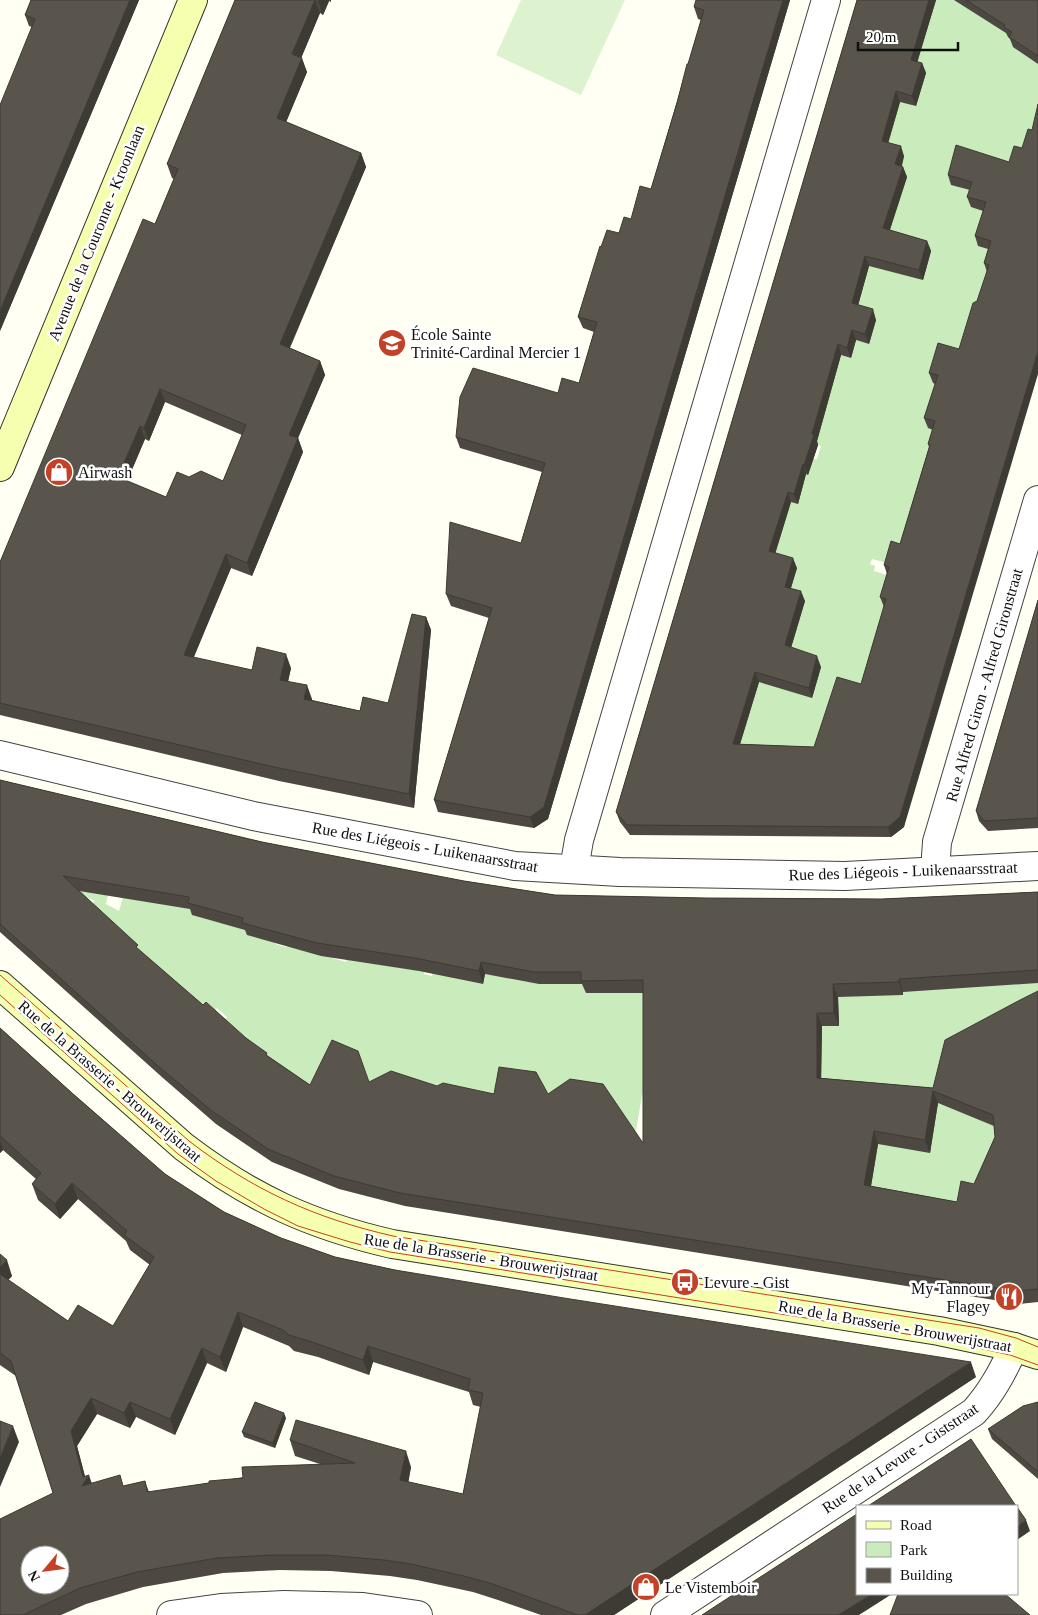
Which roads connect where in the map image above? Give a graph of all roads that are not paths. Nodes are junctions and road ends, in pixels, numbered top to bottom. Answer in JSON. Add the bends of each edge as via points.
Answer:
{"nodes":[{"id":1,"x":193,"y":0,"type":"edge"},
{"id":2,"x":826,"y":0,"type":"edge"},
{"id":3,"x":0,"y":467,"type":"edge"},
{"id":4,"x":1038,"y":500,"type":"edge"},
{"id":5,"x":0,"y":755,"type":"edge"},
{"id":6,"x":1038,"y":866,"type":"edge"},
{"id":7,"x":574,"y":869,"type":"junction"},
{"id":8,"x":935,"y":871,"type":"junction"},
{"id":9,"x":0,"y":985,"type":"edge"},
{"id":10,"x":1026,"y":1351,"type":"edge"},
{"id":11,"x":172,"y":1615,"type":"edge"},
{"id":12,"x":418,"y":1615,"type":"edge"},
{"id":13,"x":665,"y":1615,"type":"edge"}],
"edges":[{"from":1,"to":3,"type":"main road","name":"Avenue de la Couronne - Kroonlaan"},
{"from":2,"to":7,"type":"street","via":[[579,840]]},
{"from":4,"to":8,"type":"street","name":"Rue Alfred Giron - Alfred Gironstraat","via":[[937,842]]},
{"from":5,"to":7,"type":"street","name":"Rue des Liégeois - Luikenaarsstraat","via":[[253,816],[515,866]]},
{"from":6,"to":8,"type":"street","name":"Rue des Liégeois - Luikenaarsstraat"},
{"from":7,"to":8,"type":"street","name":"Rue des Liégeois - Luikenaarsstraat","via":[[844,876]]},
{"from":9,"to":10,"type":"main road","name":"Rue de la Brasserie - Brouwerijstraat","via":[[184,1148],[268,1202],[313,1222],[392,1244],[920,1328]]},
{"from":10,"to":13,"type":"street","name":"Rue de la Levure - Giststraat","via":[[1005,1369],[974,1412]]},
{"from":11,"to":12,"type":"street","via":[[221,1608],[284,1605],[363,1607]]}]}
